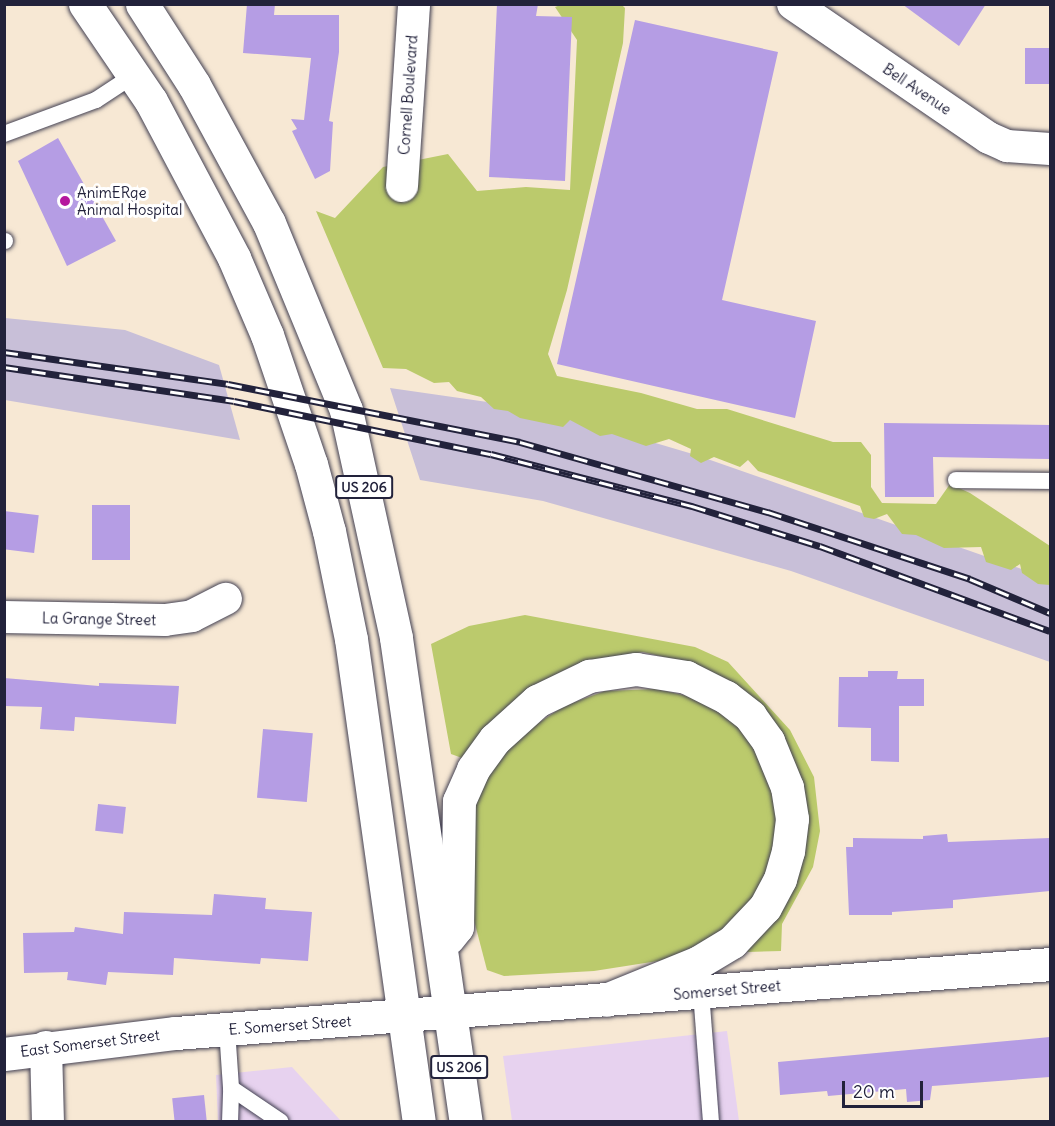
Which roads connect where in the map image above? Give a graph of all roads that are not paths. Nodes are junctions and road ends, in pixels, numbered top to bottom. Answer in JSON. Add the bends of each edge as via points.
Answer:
{"nodes":[{"id":1,"x":86,"y":4,"type":"edge"},
{"id":2,"x":142,"y":4,"type":"edge"},
{"id":3,"x":414,"y":4,"type":"edge"},
{"id":4,"x":793,"y":4,"type":"edge"},
{"id":5,"x":134,"y":75,"type":"junction"},
{"id":6,"x":4,"y":134,"type":"edge"},
{"id":7,"x":1050,"y":149,"type":"edge"},
{"id":8,"x":402,"y":186,"type":"dead end"},
{"id":9,"x":956,"y":480,"type":"dead end"},
{"id":10,"x":1050,"y":481,"type":"edge"},
{"id":11,"x":226,"y":599,"type":"dead end"},
{"id":12,"x":4,"y":617,"type":"edge"},
{"id":13,"x":441,"y":947,"type":"junction"},
{"id":14,"x":1050,"y":964,"type":"edge"},
{"id":15,"x":701,"y":992,"type":"junction"},
{"id":16,"x":606,"y":1000,"type":"junction"},
{"id":17,"x":451,"y":1013,"type":"junction"},
{"id":18,"x":404,"y":1016,"type":"junction"},
{"id":19,"x":227,"y":1029,"type":"junction"},
{"id":20,"x":176,"y":1033,"type":"joint"},
{"id":21,"x":46,"y":1047,"type":"junction"},
{"id":22,"x":4,"y":1054,"type":"edge"},
{"id":23,"x":231,"y":1088,"type":"junction"},
{"id":24,"x":48,"y":1122,"type":"edge"},
{"id":25,"x":230,"y":1122,"type":"edge"},
{"id":26,"x":281,"y":1122,"type":"edge"},
{"id":27,"x":419,"y":1122,"type":"edge"},
{"id":28,"x":466,"y":1122,"type":"edge"},
{"id":29,"x":711,"y":1122,"type":"edge"}],
"edges":[{"from":1,"to":5,"type":"main road","number":"US 206"},
{"from":2,"to":13,"type":"main road","number":"US 206","via":[[194,85],[264,214],[346,410],[396,638]]},
{"from":3,"to":8,"type":"street","name":"Cornell Boulevard"},
{"from":4,"to":7,"type":"street","name":"Bell Avenue","via":[[989,138],[1007,146]]},
{"from":5,"to":6,"type":"lane","via":[[96,100]]},
{"from":5,"to":18,"type":"main road","number":"US 206","via":[[194,177],[234,258],[267,335],[311,464],[351,639]]},
{"from":9,"to":10,"type":"lane"},
{"from":11,"to":12,"type":"street","name":"La Grange Street","via":[[192,616],[165,620]]},
{"from":13,"to":16,"type":"main road","via":[[457,927],[459,801],[473,769],[501,732],[537,701],[589,676],[636,669],[686,677],[734,703],[750,716],[768,741],[787,788],[792,819],[788,851],[780,879],[765,906],[732,942],[699,962]]},
{"from":13,"to":17,"type":"main road","number":"US 206"},
{"from":14,"to":15,"type":"main road","name":"Somerset Street"},
{"from":15,"to":16,"type":"main road","name":"Somerset Street"},
{"from":15,"to":29,"type":"lane"},
{"from":16,"to":17,"type":"main road","name":"Somerset Street"},
{"from":17,"to":18,"type":"main road","name":"Somerset Street"},
{"from":17,"to":28,"type":"main road","number":"US 206"},
{"from":18,"to":19,"type":"main road","name":"E. Somerset Street"},
{"from":18,"to":27,"type":"main road","number":"US 206"},
{"from":19,"to":20,"type":"main road","name":"E. Somerset Street"},
{"from":19,"to":23,"type":"lane"},
{"from":20,"to":21,"type":"main road","name":"East Somerset Street"},
{"from":21,"to":22,"type":"main road","name":"East Somerset Street"},
{"from":21,"to":24,"type":"street"},
{"from":23,"to":25,"type":"lane"},
{"from":23,"to":26,"type":"lane"}]}
